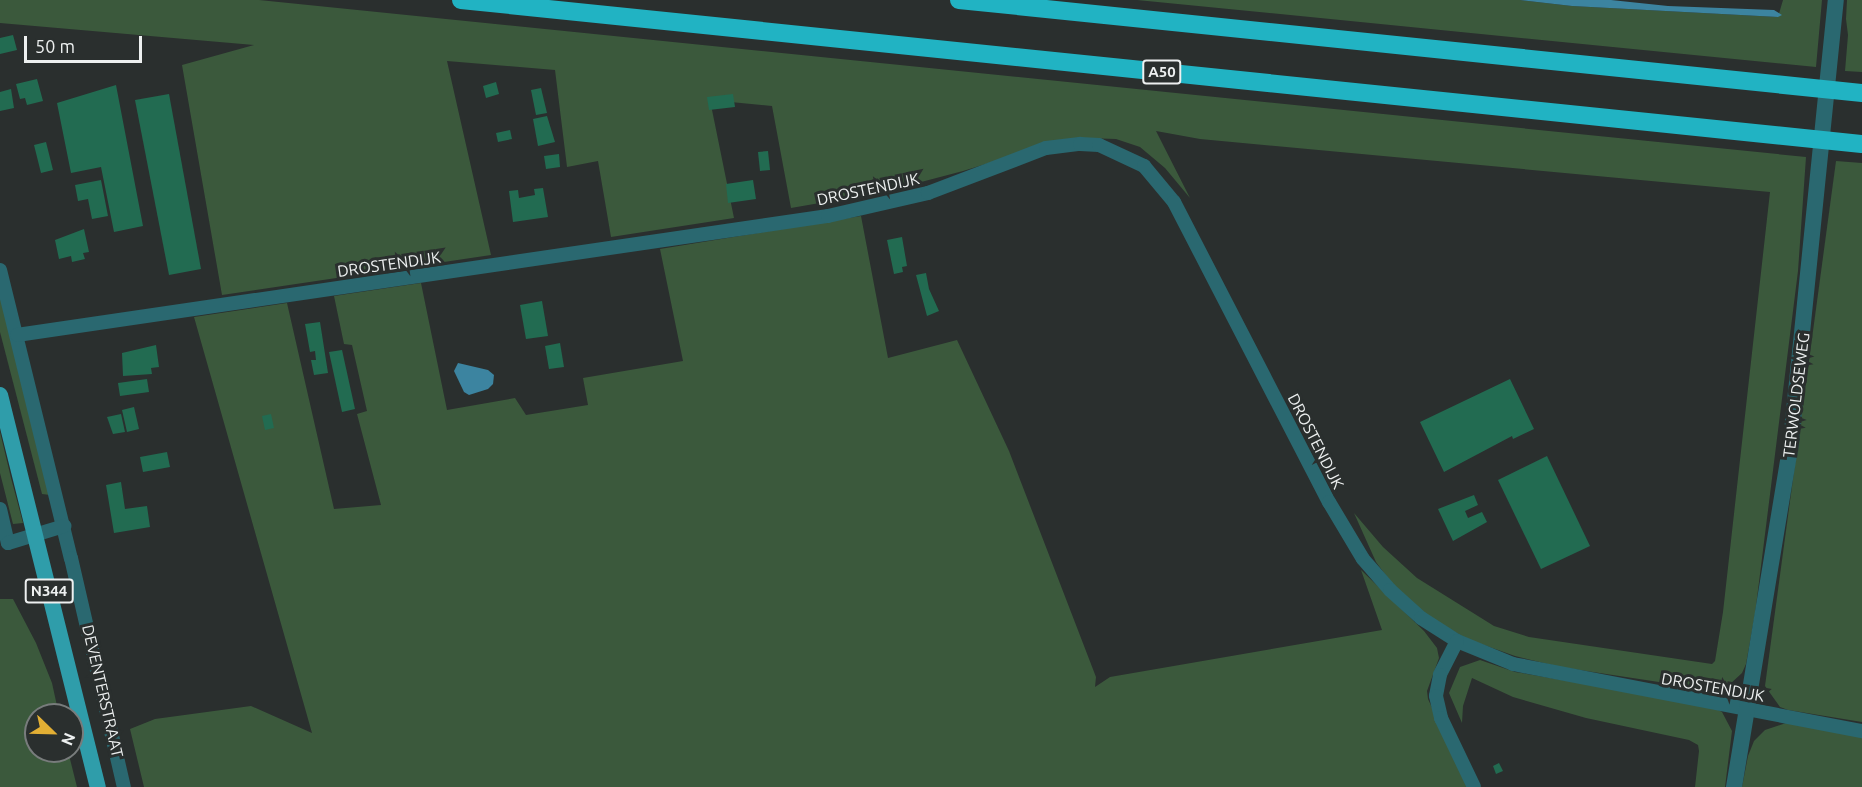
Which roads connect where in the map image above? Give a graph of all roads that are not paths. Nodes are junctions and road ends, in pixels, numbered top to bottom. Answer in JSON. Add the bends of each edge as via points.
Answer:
{"nodes":[{"id":1,"x":462,"y":0,"type":"edge"},
{"id":2,"x":959,"y":0,"type":"edge"},
{"id":3,"x":1836,"y":0,"type":"edge"},
{"id":4,"x":1862,"y":93,"type":"edge"},
{"id":5,"x":1862,"y":144,"type":"edge"},
{"id":6,"x":0,"y":270,"type":"edge"},
{"id":7,"x":16,"y":335,"type":"junction"},
{"id":8,"x":0,"y":395,"type":"edge"},
{"id":9,"x":0,"y":509,"type":"edge"},
{"id":10,"x":63,"y":526,"type":"junction"},
{"id":11,"x":35,"y":535,"type":"junction"},
{"id":12,"x":1457,"y":641,"type":"junction"},
{"id":13,"x":1748,"y":711,"type":"junction"},
{"id":14,"x":1862,"y":731,"type":"edge"},
{"id":15,"x":98,"y":787,"type":"edge"},
{"id":16,"x":124,"y":787,"type":"edge"},
{"id":17,"x":1474,"y":787,"type":"edge"},
{"id":18,"x":1734,"y":787,"type":"edge"}],
"edges":[{"from":1,"to":5,"type":"highway","number":"A50"},
{"from":2,"to":4,"type":"highway"},
{"from":3,"to":13,"type":"street","name":"TERWOLDSEWEG","via":[[1791,441]]},
{"from":6,"to":7,"type":"street","name":"DEVENTERSTRAAT"},
{"from":7,"to":10,"type":"street","name":"DEVENTERSTRAAT"},
{"from":7,"to":12,"type":"street","name":"DROSTENDIJK","via":[[828,216],[928,194],[1046,148],[1099,145],[1144,166],[1174,202],[1329,502],[1363,559],[1421,618]]},
{"from":8,"to":11,"type":"main road","name":"DEVENTERSTRAAT","number":"N344"},
{"from":9,"to":11,"type":"street","via":[[8,543]]},
{"from":10,"to":11,"type":"street"},
{"from":10,"to":16,"type":"street","name":"DEVENTERSTRAAT"},
{"from":11,"to":15,"type":"main road","name":"DEVENTERSTRAAT","number":"N344"},
{"from":12,"to":13,"type":"street","name":"DROSTENDIJK","via":[[1532,669]]},
{"from":12,"to":17,"type":"street","via":[[1440,675],[1436,696],[1441,718]]},
{"from":13,"to":14,"type":"street","name":"DROSTENDIJK"},
{"from":13,"to":18,"type":"street","name":"TERWOLDSEWEG"}]}
